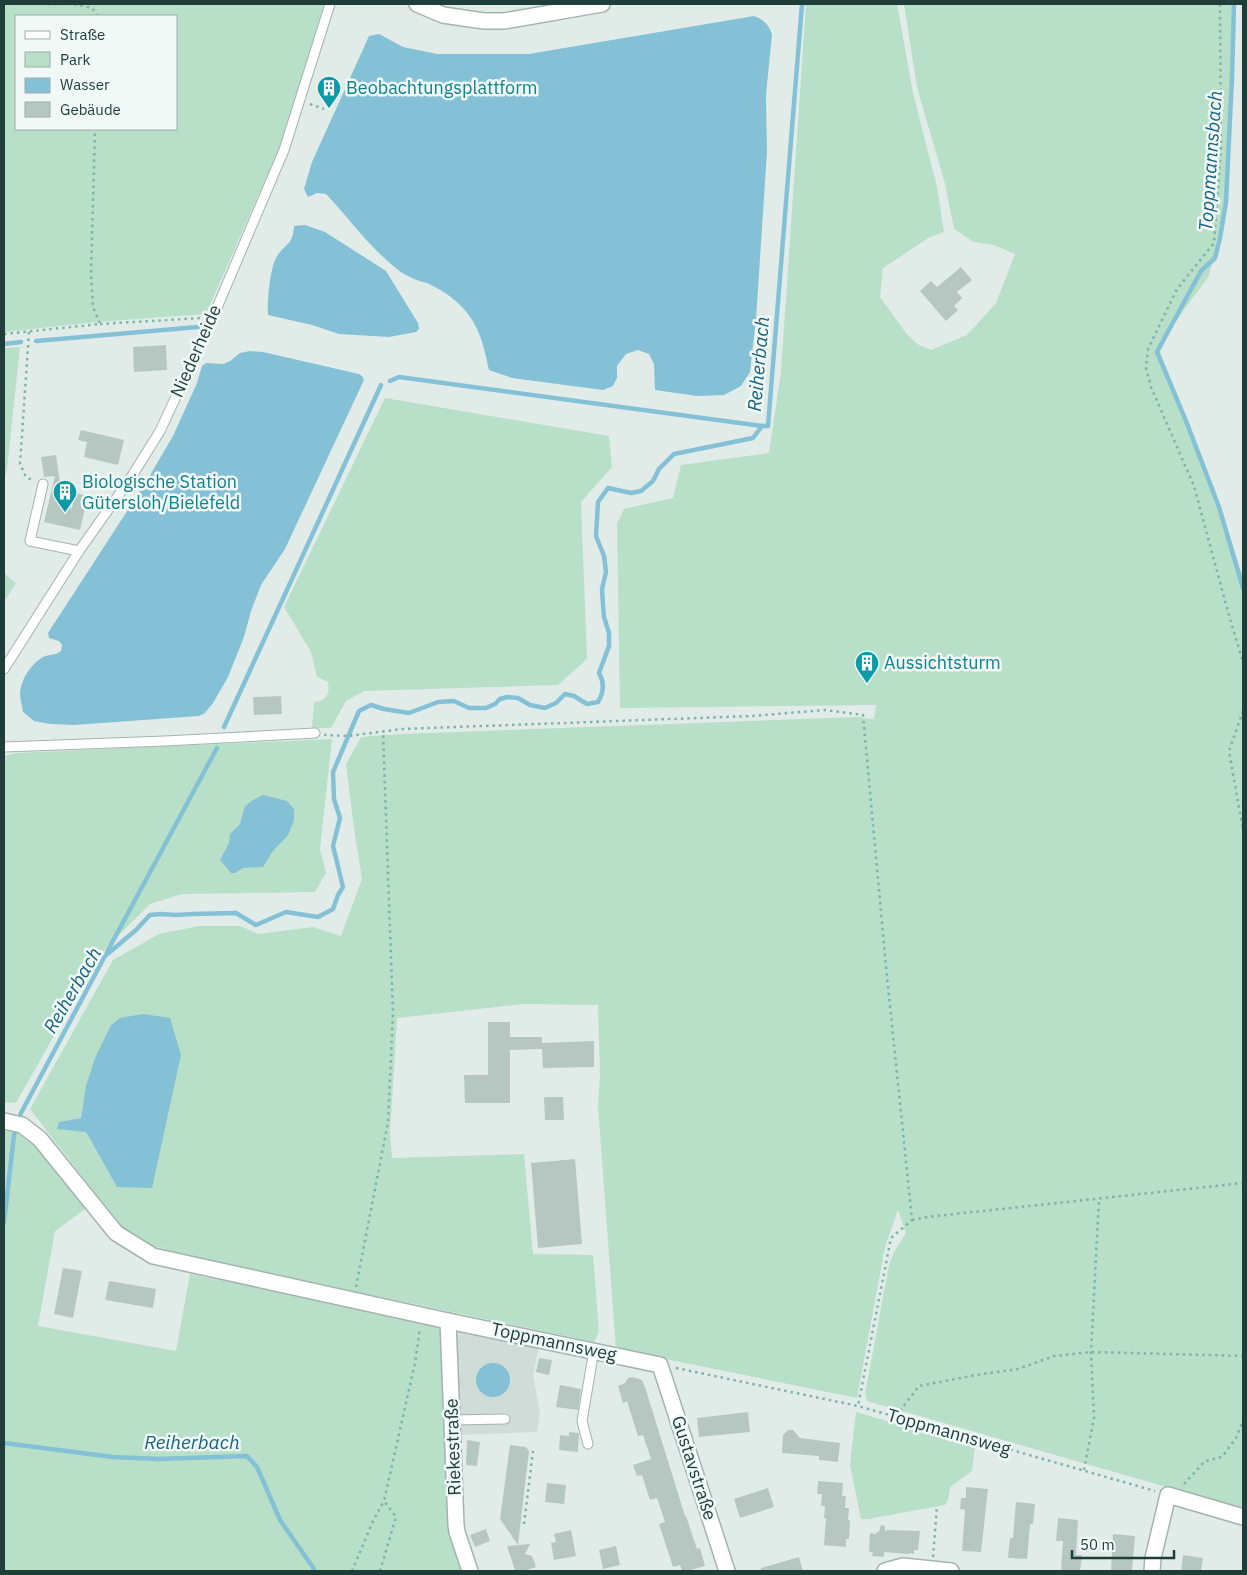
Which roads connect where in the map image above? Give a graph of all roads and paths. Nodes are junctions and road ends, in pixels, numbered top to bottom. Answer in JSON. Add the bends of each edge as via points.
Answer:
{"nodes":[{"id":1,"x":48,"y":4,"type":"edge"},
{"id":2,"x":330,"y":4,"type":"edge"},
{"id":3,"x":418,"y":4,"type":"edge"},
{"id":4,"x":602,"y":4,"type":"edge"},
{"id":5,"x":1220,"y":4,"type":"edge"},
{"id":6,"x":97,"y":15,"type":"edge"},
{"id":7,"x":299,"y":100,"type":"junction"},
{"id":8,"x":324,"y":109,"type":"dead end"},
{"id":9,"x":95,"y":130,"type":"edge"},
{"id":10,"x":212,"y":317,"type":"junction"},
{"id":11,"x":100,"y":324,"type":"junction"},
{"id":12,"x":29,"y":332,"type":"junction"},
{"id":13,"x":4,"y":334,"type":"edge"},
{"id":14,"x":43,"y":484,"type":"joint"},
{"id":15,"x":79,"y":551,"type":"junction"},
{"id":16,"x":1243,"y":662,"type":"edge"},
{"id":17,"x":4,"y":669,"type":"edge"},
{"id":18,"x":1243,"y":712,"type":"edge"},
{"id":19,"x":383,"y":732,"type":"junction"},
{"id":20,"x":315,"y":733,"type":"joint"},
{"id":21,"x":4,"y":747,"type":"edge"},
{"id":22,"x":1243,"y":830,"type":"edge"},
{"id":23,"x":5,"y":1121,"type":"edge"},
{"id":24,"x":1243,"y":1183,"type":"edge"},
{"id":25,"x":1099,"y":1199,"type":"junction"},
{"id":26,"x":912,"y":1220,"type":"junction"},
{"id":27,"x":354,"y":1300,"type":"junction"},
{"id":28,"x":421,"y":1315,"type":"junction"},
{"id":29,"x":448,"y":1321,"type":"junction"},
{"id":30,"x":594,"y":1350,"type":"junction"},
{"id":31,"x":1091,"y":1352,"type":"junction"},
{"id":32,"x":1243,"y":1356,"type":"edge"},
{"id":33,"x":660,"y":1365,"type":"junction"},
{"id":34,"x":858,"y":1406,"type":"junction"},
{"id":35,"x":896,"y":1417,"type":"junction"},
{"id":36,"x":505,"y":1418,"type":"dead end"},
{"id":37,"x":452,"y":1420,"type":"junction"},
{"id":38,"x":1243,"y":1421,"type":"edge"},
{"id":39,"x":588,"y":1444,"type":"dead end"},
{"id":40,"x":533,"y":1451,"type":"dead end"},
{"id":41,"x":1084,"y":1470,"type":"junction"},
{"id":42,"x":1152,"y":1490,"type":"dead end"},
{"id":43,"x":1170,"y":1496,"type":"junction"},
{"id":44,"x":384,"y":1501,"type":"junction"},
{"id":45,"x":938,"y":1506,"type":"dead end"},
{"id":46,"x":1243,"y":1517,"type":"edge"},
{"id":47,"x":524,"y":1524,"type":"dead end"},
{"id":48,"x":932,"y":1569,"type":"junction"},
{"id":49,"x":352,"y":1571,"type":"edge"},
{"id":50,"x":380,"y":1571,"type":"edge"},
{"id":51,"x":470,"y":1571,"type":"edge"},
{"id":52,"x":727,"y":1571,"type":"edge"},
{"id":53,"x":885,"y":1571,"type":"edge"},
{"id":54,"x":951,"y":1571,"type":"edge"},
{"id":55,"x":1152,"y":1571,"type":"edge"}],
"edges":[{"from":1,"to":6,"type":"path","via":[[92,8]]},
{"from":2,"to":7,"type":"lane","name":"Niederheide"},
{"from":3,"to":4,"type":"street","via":[[443,15],[484,21],[504,21]]},
{"from":5,"to":16,"type":"path","via":[[1221,147],[1214,242],[1177,290],[1148,350],[1146,368],[1151,387],[1194,486]]},
{"from":7,"to":8,"type":"path"},
{"from":7,"to":10,"type":"lane","name":"Niederheide","via":[[284,150]]},
{"from":9,"to":11,"type":"path","via":[[91,275],[93,307]]},
{"from":10,"to":11,"type":"path"},
{"from":10,"to":15,"type":"lane","name":"Niederheide","via":[[160,431]]},
{"from":11,"to":12,"type":"path"},
{"from":12,"to":13,"type":"path"},
{"from":12,"to":14,"type":"path","via":[[20,464],[26,477]]},
{"from":14,"to":15,"type":"lane","via":[[30,542]]},
{"from":15,"to":17,"type":"lane","name":"Niederheide"},
{"from":18,"to":22,"type":"path","via":[[1229,751]]},
{"from":19,"to":20,"type":"path","via":[[348,736]]},
{"from":19,"to":26,"type":"path","via":[[825,710],[863,715]]},
{"from":19,"to":27,"type":"path","via":[[393,1014],[388,1122]]},
{"from":20,"to":21,"type":"lane"},
{"from":23,"to":27,"type":"street","name":"Toppmannsweg","via":[[22,1125],[40,1138],[116,1233],[153,1256]]},
{"from":24,"to":25,"type":"path"},
{"from":25,"to":26,"type":"path"},
{"from":25,"to":31,"type":"path"},
{"from":26,"to":34,"type":"path","via":[[891,1238]]},
{"from":27,"to":28,"type":"street","name":"Toppmannsweg"},
{"from":28,"to":29,"type":"street","name":"Toppmannsweg"},
{"from":28,"to":44,"type":"path","via":[[415,1364]]},
{"from":29,"to":30,"type":"street","name":"Toppmannsweg"},
{"from":29,"to":37,"type":"street","name":"Riekestraße"},
{"from":30,"to":33,"type":"street","name":"Toppmannsweg"},
{"from":30,"to":39,"type":"lane","via":[[582,1421]]},
{"from":31,"to":32,"type":"path"},
{"from":31,"to":35,"type":"path","via":[[1054,1356],[1018,1369],[919,1386]]},
{"from":31,"to":41,"type":"path","via":[[1094,1418]]},
{"from":33,"to":34,"type":"path","name":"Toppmannsweg"},
{"from":33,"to":52,"type":"street","name":"Gustavstraße"},
{"from":34,"to":35,"type":"path","name":"Toppmannsweg"},
{"from":35,"to":41,"type":"path","name":"Toppmannsweg"},
{"from":36,"to":37,"type":"lane"},
{"from":37,"to":51,"type":"street","name":"Riekestraße","via":[[457,1532]]},
{"from":38,"to":43,"type":"path","via":[[1236,1438],[1222,1457],[1205,1461]]},
{"from":40,"to":47,"type":"path"},
{"from":41,"to":42,"type":"path","name":"Toppmannsweg"},
{"from":43,"to":46,"type":"street"},
{"from":43,"to":55,"type":"street"},
{"from":44,"to":49,"type":"path"},
{"from":44,"to":50,"type":"path","via":[[396,1517]]},
{"from":45,"to":48,"type":"path"},
{"from":48,"to":53,"type":"street","via":[[903,1566]]},
{"from":48,"to":54,"type":"street"}]}
